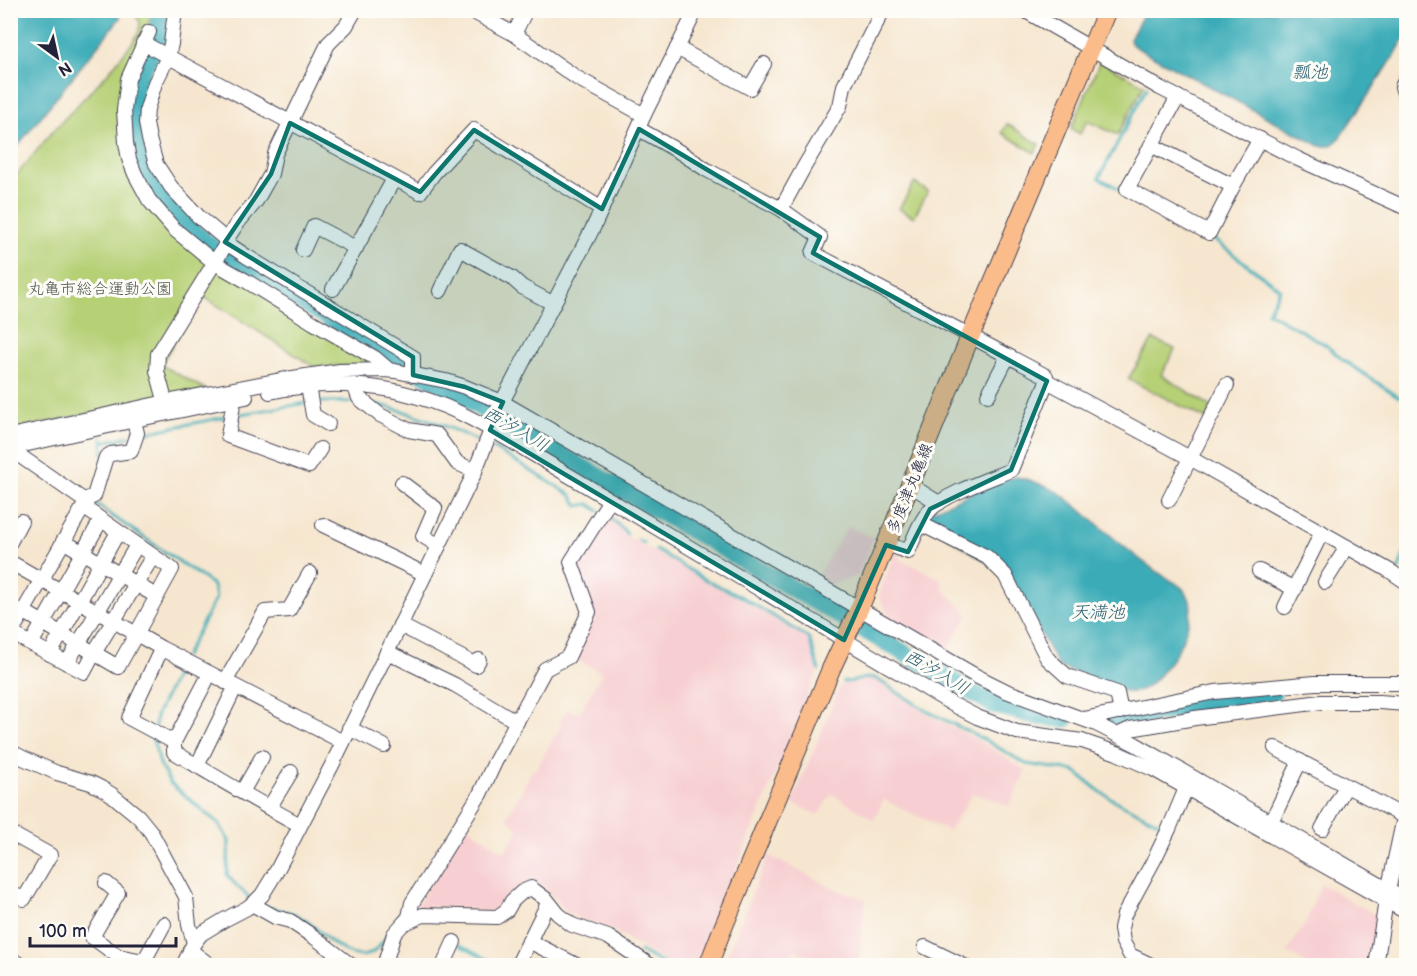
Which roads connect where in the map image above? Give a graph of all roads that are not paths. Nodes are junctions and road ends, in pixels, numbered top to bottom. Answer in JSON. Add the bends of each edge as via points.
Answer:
{"nodes":[{"id":1,"x":355,"y":10,"type":"edge"},
{"id":2,"x":470,"y":10,"type":"edge"},
{"id":3,"x":526,"y":10,"type":"edge"},
{"id":4,"x":696,"y":10,"type":"edge"},
{"id":5,"x":883,"y":10,"type":"edge"},
{"id":6,"x":1024,"y":10,"type":"edge"},
{"id":7,"x":1107,"y":10,"type":"edge"},
{"id":8,"x":174,"y":12,"type":"edge"},
{"id":9,"x":514,"y":34,"type":"junction"},
{"id":10,"x":677,"y":48,"type":"junction"},
{"id":11,"x":1090,"y":49,"type":"junction"},
{"id":12,"x":164,"y":55,"type":"junction"},
{"id":13,"x":764,"y":63,"type":"dead end"},
{"id":14,"x":1407,"y":78,"type":"edge"},
{"id":15,"x":1178,"y":97,"type":"junction"},
{"id":16,"x":1407,"y":98,"type":"edge"},
{"id":17,"x":644,"y":116,"type":"junction"},
{"id":18,"x":290,"y":123,"type":"junction"},
{"id":19,"x":639,"y":129,"type":"junction"},
{"id":20,"x":1260,"y":139,"type":"junction"},
{"id":21,"x":1151,"y":145,"type":"junction"},
{"id":22,"x":394,"y":179,"type":"junction"},
{"id":23,"x":1233,"y":186,"type":"junction"},
{"id":24,"x":1407,"y":208,"type":"edge"},
{"id":25,"x":602,"y":209,"type":"junction"},
{"id":26,"x":781,"y":209,"type":"junction"},
{"id":27,"x":225,"y":244,"type":"junction"},
{"id":28,"x":356,"y":248,"type":"junction"},
{"id":29,"x":303,"y":250,"type":"dead end"},
{"id":30,"x":215,"y":263,"type":"junction"},
{"id":31,"x":333,"y":289,"type":"dead end"},
{"id":32,"x":440,"y":291,"type":"dead end"},
{"id":33,"x":554,"y":304,"type":"junction"},
{"id":34,"x":970,"y":337,"type":"junction"},
{"id":35,"x":1008,"y":356,"type":"junction"},
{"id":36,"x":392,"y":371,"type":"junction"},
{"id":37,"x":413,"y":375,"type":"junction"},
{"id":38,"x":1047,"y":381,"type":"junction"},
{"id":39,"x":354,"y":385,"type":"junction"},
{"id":40,"x":1227,"y":385,"type":"dead end"},
{"id":41,"x":308,"y":386,"type":"junction"},
{"id":42,"x":232,"y":395,"type":"junction"},
{"id":43,"x":988,"y":395,"type":"dead end"},
{"id":44,"x":167,"y":408,"type":"junction"},
{"id":45,"x":496,"y":416,"type":"junction"},
{"id":46,"x":328,"y":424,"type":"dead end"},
{"id":47,"x":134,"y":426,"type":"junction"},
{"id":48,"x":10,"y":436,"type":"edge"},
{"id":49,"x":10,"y":449,"type":"edge"},
{"id":50,"x":320,"y":449,"type":"dead end"},
{"id":51,"x":1190,"y":458,"type":"junction"},
{"id":52,"x":475,"y":471,"type":"junction"},
{"id":53,"x":402,"y":483,"type":"dead end"},
{"id":54,"x":910,"y":485,"type":"junction"},
{"id":55,"x":89,"y":500,"type":"junction"},
{"id":56,"x":610,"y":500,"type":"junction"},
{"id":57,"x":1169,"y":500,"type":"dead end"},
{"id":58,"x":939,"y":503,"type":"junction"},
{"id":59,"x":101,"y":520,"type":"junction"},
{"id":60,"x":21,"y":522,"type":"dead end"},
{"id":61,"x":921,"y":524,"type":"junction"},
{"id":62,"x":323,"y":525,"type":"dead end"},
{"id":63,"x":118,"y":532,"type":"junction"},
{"id":64,"x":1322,"y":532,"type":"junction"},
{"id":65,"x":63,"y":541,"type":"junction"},
{"id":66,"x":10,"y":542,"type":"edge"},
{"id":67,"x":887,"y":542,"type":"junction"},
{"id":68,"x":137,"y":545,"type":"junction"},
{"id":69,"x":439,"y":546,"type":"junction"},
{"id":70,"x":1347,"y":547,"type":"junction"},
{"id":71,"x":83,"y":552,"type":"junction"},
{"id":72,"x":153,"y":556,"type":"junction"},
{"id":73,"x":10,"y":562,"type":"edge"},
{"id":74,"x":101,"y":563,"type":"junction"},
{"id":75,"x":1258,"y":571,"type":"dead end"},
{"id":76,"x":310,"y":573,"type":"dead end"},
{"id":77,"x":119,"y":574,"type":"junction"},
{"id":78,"x":425,"y":574,"type":"junction"},
{"id":79,"x":41,"y":580,"type":"junction"},
{"id":80,"x":1325,"y":582,"type":"dead end"},
{"id":81,"x":1407,"y":582,"type":"edge"},
{"id":82,"x":136,"y":584,"type":"junction"},
{"id":83,"x":1294,"y":588,"type":"junction"},
{"id":84,"x":61,"y":591,"type":"junction"},
{"id":85,"x":156,"y":596,"type":"junction"},
{"id":86,"x":79,"y":602,"type":"junction"},
{"id":87,"x":1285,"y":607,"type":"dead end"},
{"id":88,"x":23,"y":611,"type":"junction"},
{"id":89,"x":97,"y":612,"type":"junction"},
{"id":90,"x":113,"y":622,"type":"junction"},
{"id":91,"x":43,"y":623,"type":"junction"},
{"id":92,"x":400,"y":625,"type":"junction"},
{"id":93,"x":851,"y":625,"type":"junction"},
{"id":94,"x":61,"y":634,"type":"junction"},
{"id":95,"x":135,"y":634,"type":"junction"},
{"id":96,"x":31,"y":644,"type":"junction"},
{"id":97,"x":78,"y":644,"type":"junction"},
{"id":98,"x":387,"y":652,"type":"junction"},
{"id":99,"x":50,"y":654,"type":"junction"},
{"id":100,"x":94,"y":654,"type":"junction"},
{"id":101,"x":159,"y":654,"type":"dead end"},
{"id":102,"x":479,"y":660,"type":"dead end"},
{"id":103,"x":67,"y":663,"type":"junction"},
{"id":104,"x":206,"y":681,"type":"dead end"},
{"id":105,"x":1407,"y":683,"type":"edge"},
{"id":106,"x":228,"y":688,"type":"junction"},
{"id":107,"x":1407,"y":704,"type":"edge"},
{"id":108,"x":1121,"y":712,"type":"junction"},
{"id":109,"x":1084,"y":719,"type":"junction"},
{"id":110,"x":517,"y":722,"type":"junction"},
{"id":111,"x":349,"y":728,"type":"junction"},
{"id":112,"x":1117,"y":735,"type":"junction"},
{"id":113,"x":174,"y":742,"type":"junction"},
{"id":114,"x":343,"y":742,"type":"junction"},
{"id":115,"x":384,"y":746,"type":"dead end"},
{"id":116,"x":1275,"y":748,"type":"dead end"},
{"id":117,"x":10,"y":751,"type":"edge"},
{"id":118,"x":262,"y":757,"type":"dead end"},
{"id":119,"x":1300,"y":761,"type":"junction"},
{"id":120,"x":197,"y":766,"type":"junction"},
{"id":121,"x":291,"y":772,"type":"dead end"},
{"id":122,"x":1188,"y":782,"type":"junction"},
{"id":123,"x":1346,"y":786,"type":"junction"},
{"id":124,"x":242,"y":792,"type":"junction"},
{"id":125,"x":269,"y":808,"type":"junction"},
{"id":126,"x":1406,"y":813,"type":"edge"},
{"id":127,"x":1275,"y":814,"type":"dead end"},
{"id":128,"x":300,"y":825,"type":"junction"},
{"id":129,"x":1322,"y":829,"type":"dead end"},
{"id":130,"x":10,"y":833,"type":"edge"},
{"id":131,"x":106,"y":883,"type":"dead end"},
{"id":132,"x":10,"y":893,"type":"edge"},
{"id":133,"x":1407,"y":900,"type":"edge"},
{"id":134,"x":1386,"y":901,"type":"junction"},
{"id":135,"x":252,"y":904,"type":"junction"},
{"id":136,"x":546,"y":907,"type":"dead end"},
{"id":137,"x":1407,"y":912,"type":"edge"},
{"id":138,"x":406,"y":920,"type":"junction"},
{"id":139,"x":164,"y":924,"type":"dead end"},
{"id":140,"x":529,"y":941,"type":"junction"},
{"id":141,"x":454,"y":942,"type":"dead end"},
{"id":142,"x":192,"y":946,"type":"junction"},
{"id":143,"x":925,"y":947,"type":"dead end"},
{"id":144,"x":10,"y":959,"type":"edge"},
{"id":145,"x":148,"y":963,"type":"edge"},
{"id":146,"x":22,"y":966,"type":"edge"},
{"id":147,"x":183,"y":966,"type":"edge"},
{"id":148,"x":211,"y":966,"type":"edge"},
{"id":149,"x":352,"y":966,"type":"edge"},
{"id":150,"x":384,"y":966,"type":"edge"},
{"id":151,"x":443,"y":966,"type":"edge"},
{"id":152,"x":517,"y":966,"type":"edge"},
{"id":153,"x":578,"y":966,"type":"edge"},
{"id":154,"x":651,"y":966,"type":"edge"},
{"id":155,"x":708,"y":966,"type":"edge"},
{"id":156,"x":964,"y":966,"type":"edge"},
{"id":157,"x":1153,"y":966,"type":"edge"},
{"id":158,"x":1376,"y":966,"type":"edge"}],
"edges":[{"from":1,"to":18,"type":"street","via":[[328,44]]},
{"from":2,"to":9,"type":"street"},
{"from":3,"to":9,"type":"street"},
{"from":4,"to":10,"type":"street"},
{"from":5,"to":26,"type":"street","via":[[844,86],[840,106]]},
{"from":6,"to":11,"type":"street"},
{"from":7,"to":11,"type":"main road","name":"多度津丸亀線"},
{"from":8,"to":12,"type":"street","via":[[171,44]]},
{"from":9,"to":17,"type":"street","via":[[577,78]]},
{"from":10,"to":13,"type":"street","via":[[750,88]]},
{"from":10,"to":17,"type":"street"},
{"from":11,"to":15,"type":"street"},
{"from":11,"to":34,"type":"main road","name":"多度津丸亀線"},
{"from":12,"to":18,"type":"street"},
{"from":12,"to":27,"type":"street","via":[[146,123],[156,164],[171,187],[224,238]]},
{"from":12,"to":30,"type":"street","via":[[146,38],[128,79],[125,129],[129,159],[149,200],[174,229]]},
{"from":14,"to":16,"type":"street","via":[[1402,87]]},
{"from":15,"to":20,"type":"street"},
{"from":15,"to":21,"type":"street"},
{"from":17,"to":19,"type":"street"},
{"from":18,"to":22,"type":"street"},
{"from":18,"to":27,"type":"street","via":[[275,154],[271,174]]},
{"from":19,"to":25,"type":"street"},
{"from":19,"to":26,"type":"street"},
{"from":20,"to":23,"type":"street"},
{"from":20,"to":24,"type":"street"},
{"from":21,"to":23,"type":"street"},
{"from":21,"to":23,"type":"street","via":[[1126,189],[1209,233]]},
{"from":22,"to":25,"type":"street","via":[[420,192],[474,130]]},
{"from":22,"to":28,"type":"street"},
{"from":25,"to":33,"type":"street"},
{"from":26,"to":34,"type":"street","via":[[820,237],[813,253]]},
{"from":27,"to":30,"type":"street"},
{"from":27,"to":37,"type":"street","via":[[413,357]]},
{"from":28,"to":29,"type":"street","via":[[314,226]]},
{"from":28,"to":31,"type":"street"},
{"from":30,"to":36,"type":"street"},
{"from":30,"to":44,"type":"street","via":[[158,354],[157,371]]},
{"from":32,"to":33,"type":"street","via":[[460,249]]},
{"from":33,"to":45,"type":"street"},
{"from":34,"to":35,"type":"street"},
{"from":34,"to":54,"type":"main road","name":"多度津丸亀線"},
{"from":35,"to":38,"type":"street","via":[[1046,376]]},
{"from":35,"to":43,"type":"street"},
{"from":36,"to":37,"type":"street"},
{"from":36,"to":42,"type":"street","via":[[318,374]]},
{"from":37,"to":45,"type":"street","via":[[465,387]]},
{"from":38,"to":51,"type":"street"},
{"from":38,"to":58,"type":"street","via":[[1011,470]]},
{"from":39,"to":41,"type":"street"},
{"from":39,"to":45,"type":"street","via":[[417,396],[462,414]]},
{"from":39,"to":52,"type":"street","via":[[359,398],[380,415],[409,430],[437,435],[457,463]]},
{"from":40,"to":51,"type":"street"},
{"from":41,"to":42,"type":"street"},
{"from":41,"to":46,"type":"street","via":[[313,415]]},
{"from":42,"to":44,"type":"street"},
{"from":42,"to":50,"type":"street","via":[[228,436],[309,466]]},
{"from":44,"to":47,"type":"street"},
{"from":45,"to":52,"type":"street"},
{"from":45,"to":56,"type":"street"},
{"from":45,"to":93,"type":"street"},
{"from":47,"to":48,"type":"street"},
{"from":47,"to":49,"type":"street"},
{"from":47,"to":55,"type":"street","via":[[131,450],[106,457]]},
{"from":49,"to":55,"type":"street"},
{"from":51,"to":57,"type":"street"},
{"from":51,"to":64,"type":"street"},
{"from":52,"to":69,"type":"street"},
{"from":53,"to":69,"type":"street","via":[[435,508],[423,536]]},
{"from":54,"to":58,"type":"street"},
{"from":54,"to":67,"type":"main road","name":"多度津丸亀線"},
{"from":55,"to":59,"type":"street","via":[[89,511]]},
{"from":55,"to":65,"type":"street"},
{"from":56,"to":93,"type":"street"},
{"from":56,"to":110,"type":"street","via":[[571,562],[589,612],[568,657],[545,669]]},
{"from":58,"to":61,"type":"street"},
{"from":59,"to":63,"type":"street"},
{"from":59,"to":71,"type":"street"},
{"from":60,"to":66,"type":"street"},
{"from":61,"to":67,"type":"street","via":[[908,552]]},
{"from":61,"to":108,"type":"street","via":[[987,557],[1005,575],[1047,658],[1067,676],[1117,693]]},
{"from":62,"to":78,"type":"street"},
{"from":63,"to":68,"type":"street"},
{"from":63,"to":74,"type":"street"},
{"from":64,"to":70,"type":"street"},
{"from":64,"to":83,"type":"street"},
{"from":65,"to":71,"type":"street"},
{"from":65,"to":79,"type":"street"},
{"from":67,"to":93,"type":"main road","name":"多度津丸亀線"},
{"from":68,"to":72,"type":"street"},
{"from":68,"to":77,"type":"street"},
{"from":69,"to":78,"type":"street"},
{"from":70,"to":80,"type":"street"},
{"from":70,"to":81,"type":"street"},
{"from":71,"to":74,"type":"street"},
{"from":71,"to":84,"type":"street"},
{"from":72,"to":82,"type":"street"},
{"from":72,"to":85,"type":"street","via":[[172,569]]},
{"from":73,"to":79,"type":"street"},
{"from":74,"to":77,"type":"street"},
{"from":74,"to":86,"type":"street"},
{"from":75,"to":83,"type":"street"},
{"from":76,"to":106,"type":"street","via":[[290,610],[265,612]]},
{"from":77,"to":82,"type":"street"},
{"from":77,"to":89,"type":"street"},
{"from":78,"to":92,"type":"street"},
{"from":79,"to":84,"type":"street"},
{"from":79,"to":88,"type":"street"},
{"from":82,"to":85,"type":"street"},
{"from":82,"to":90,"type":"street"},
{"from":83,"to":87,"type":"street"},
{"from":84,"to":86,"type":"street"},
{"from":84,"to":91,"type":"street"},
{"from":85,"to":95,"type":"street"},
{"from":86,"to":89,"type":"street"},
{"from":86,"to":94,"type":"street"},
{"from":88,"to":91,"type":"street"},
{"from":88,"to":96,"type":"street","via":[[11,633]]},
{"from":89,"to":90,"type":"street"},
{"from":89,"to":97,"type":"street"},
{"from":90,"to":95,"type":"street"},
{"from":90,"to":100,"type":"street"},
{"from":91,"to":94,"type":"street"},
{"from":91,"to":96,"type":"street"},
{"from":92,"to":98,"type":"street"},
{"from":92,"to":102,"type":"street","via":[[476,665]]},
{"from":93,"to":109,"type":"street","via":[[1006,691]]},
{"from":93,"to":122,"type":"street","via":[[952,704],[977,717],[1017,732],[1082,741]]},
{"from":93,"to":155,"type":"main road","name":"多度津丸亀線"},
{"from":94,"to":97,"type":"street"},
{"from":94,"to":99,"type":"street"},
{"from":95,"to":100,"type":"street","via":[[118,667]]},
{"from":95,"to":106,"type":"street"},
{"from":96,"to":99,"type":"street"},
{"from":97,"to":100,"type":"street"},
{"from":97,"to":103,"type":"street"},
{"from":98,"to":110,"type":"street","via":[[455,685]]},
{"from":98,"to":111,"type":"street"},
{"from":99,"to":103,"type":"street"},
{"from":100,"to":103,"type":"street","via":[[84,672]]},
{"from":101,"to":113,"type":"street","via":[[129,718]]},
{"from":104,"to":113,"type":"street"},
{"from":105,"to":108,"type":"street","via":[[1315,683],[1215,692]]},
{"from":106,"to":114,"type":"street"},
{"from":106,"to":120,"type":"street"},
{"from":107,"to":112,"type":"street","via":[[1321,702],[1195,718],[1130,729]]},
{"from":108,"to":109,"type":"street"},
{"from":109,"to":112,"type":"street"},
{"from":110,"to":138,"type":"street","via":[[480,794],[412,903]]},
{"from":111,"to":114,"type":"street"},
{"from":111,"to":115,"type":"street"},
{"from":112,"to":122,"type":"street"},
{"from":113,"to":120,"type":"street","via":[[174,752]]},
{"from":114,"to":128,"type":"street"},
{"from":116,"to":119,"type":"street"},
{"from":117,"to":142,"type":"street","via":[[101,788],[138,816],[151,832],[186,897]]},
{"from":118,"to":124,"type":"street"},
{"from":119,"to":123,"type":"street"},
{"from":119,"to":127,"type":"street"},
{"from":120,"to":124,"type":"street"},
{"from":121,"to":125,"type":"street"},
{"from":122,"to":134,"type":"street"},
{"from":122,"to":157,"type":"street","via":[[1120,928],[1130,955]]},
{"from":123,"to":126,"type":"street"},
{"from":123,"to":129,"type":"street"},
{"from":124,"to":125,"type":"street"},
{"from":125,"to":128,"type":"street"},
{"from":126,"to":134,"type":"street"},
{"from":128,"to":135,"type":"street","via":[[262,895]]},
{"from":130,"to":132,"type":"street","via":[[50,855],[24,899]]},
{"from":131,"to":145,"type":"street","via":[[118,893],[92,937],[118,956]]},
{"from":133,"to":134,"type":"street"},
{"from":134,"to":137,"type":"street"},
{"from":134,"to":158,"type":"street"},
{"from":135,"to":142,"type":"street","via":[[201,934]]},
{"from":135,"to":149,"type":"street","via":[[290,921]]},
{"from":136,"to":140,"type":"street"},
{"from":138,"to":150,"type":"street","via":[[394,934]]},
{"from":138,"to":154,"type":"street","via":[[423,915],[497,917],[531,888],[572,925],[608,937]]},
{"from":139,"to":145,"type":"street"},
{"from":140,"to":152,"type":"street"},
{"from":140,"to":153,"type":"street"},
{"from":141,"to":151,"type":"street"},
{"from":142,"to":147,"type":"street"},
{"from":142,"to":148,"type":"street"},
{"from":143,"to":156,"type":"street"},
{"from":144,"to":146,"type":"street"}]}
